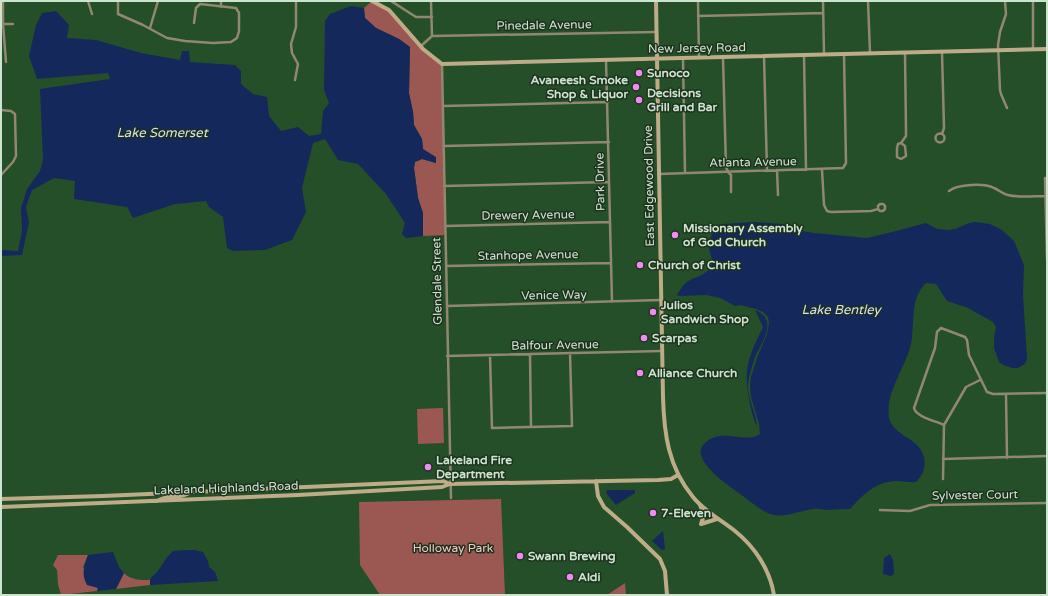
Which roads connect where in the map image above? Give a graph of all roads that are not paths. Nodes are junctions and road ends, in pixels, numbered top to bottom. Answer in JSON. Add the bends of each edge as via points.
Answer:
{"nodes":[{"id":1,"x":3,"y":1,"type":"edge"},
{"id":2,"x":88,"y":1,"type":"edge"},
{"id":3,"x":118,"y":1,"type":"edge"},
{"id":4,"x":158,"y":1,"type":"edge"},
{"id":5,"x":221,"y":1,"type":"edge"},
{"id":6,"x":296,"y":1,"type":"edge"},
{"id":7,"x":372,"y":1,"type":"edge"},
{"id":8,"x":391,"y":1,"type":"edge"},
{"id":9,"x":431,"y":1,"type":"edge"},
{"id":10,"x":656,"y":1,"type":"edge"},
{"id":11,"x":698,"y":1,"type":"edge"},
{"id":12,"x":823,"y":1,"type":"edge"},
{"id":13,"x":868,"y":1,"type":"edge"},
{"id":14,"x":1006,"y":1,"type":"edge"},
{"id":15,"x":1033,"y":1,"type":"edge"},
{"id":16,"x":220,"y":7,"type":"junction"},
{"id":17,"x":823,"y":13,"type":"junction"},
{"id":18,"x":92,"y":14,"type":"dead end"},
{"id":19,"x":698,"y":16,"type":"junction"},
{"id":20,"x":432,"y":17,"type":"junction"},
{"id":21,"x":194,"y":23,"type":"dead end"},
{"id":22,"x":3,"y":24,"type":"junction"},
{"id":23,"x":13,"y":24,"type":"dead end"},
{"id":24,"x":150,"y":28,"type":"junction"},
{"id":25,"x":656,"y":32,"type":"junction"},
{"id":26,"x":432,"y":36,"type":"junction"},
{"id":27,"x":421,"y":46,"type":"junction"},
{"id":28,"x":1033,"y":49,"type":"junction"},
{"id":29,"x":1047,"y":49,"type":"edge"},
{"id":30,"x":999,"y":50,"type":"junction"},
{"id":31,"x":942,"y":52,"type":"junction"},
{"id":32,"x":905,"y":53,"type":"junction"},
{"id":33,"x":824,"y":54,"type":"junction"},
{"id":34,"x":844,"y":54,"type":"junction"},
{"id":35,"x":870,"y":54,"type":"junction"},
{"id":36,"x":804,"y":55,"type":"junction"},
{"id":37,"x":764,"y":56,"type":"junction"},
{"id":38,"x":699,"y":58,"type":"junction"},
{"id":39,"x":723,"y":58,"type":"junction"},
{"id":40,"x":656,"y":59,"type":"junction"},
{"id":41,"x":683,"y":59,"type":"junction"},
{"id":42,"x":606,"y":60,"type":"junction"},
{"id":43,"x":6,"y":62,"type":"dead end"},
{"id":44,"x":442,"y":64,"type":"junction"},
{"id":45,"x":295,"y":80,"type":"dead end"},
{"id":46,"x":608,"y":102,"type":"junction"},
{"id":47,"x":443,"y":106,"type":"junction"},
{"id":48,"x":1008,"y":108,"type":"dead end"},
{"id":49,"x":1,"y":110,"type":"edge"},
{"id":50,"x":942,"y":134,"type":"dead end"},
{"id":51,"x":609,"y":142,"type":"junction"},
{"id":52,"x":901,"y":143,"type":"junction"},
{"id":53,"x":444,"y":146,"type":"junction"},
{"id":54,"x":777,"y":170,"type":"junction"},
{"id":55,"x":806,"y":170,"type":"junction"},
{"id":56,"x":822,"y":170,"type":"junction"},
{"id":57,"x":766,"y":171,"type":"junction"},
{"id":58,"x":728,"y":172,"type":"junction"},
{"id":59,"x":685,"y":173,"type":"junction"},
{"id":60,"x":659,"y":174,"type":"junction"},
{"id":61,"x":1,"y":175,"type":"edge"},
{"id":62,"x":1047,"y":178,"type":"edge"},
{"id":63,"x":609,"y":182,"type":"junction"},
{"id":64,"x":444,"y":186,"type":"junction"},
{"id":65,"x":949,"y":191,"type":"dead end"},
{"id":66,"x":731,"y":192,"type":"dead end"},
{"id":67,"x":778,"y":195,"type":"dead end"},
{"id":68,"x":1046,"y":196,"type":"junction"},
{"id":69,"x":878,"y":208,"type":"dead end"},
{"id":70,"x":610,"y":222,"type":"junction"},
{"id":71,"x":445,"y":226,"type":"junction"},
{"id":72,"x":1047,"y":259,"type":"edge"},
{"id":73,"x":611,"y":262,"type":"junction"},
{"id":74,"x":446,"y":266,"type":"junction"},
{"id":75,"x":662,"y":300,"type":"junction"},
{"id":76,"x":612,"y":302,"type":"junction"},
{"id":77,"x":447,"y":306,"type":"junction"},
{"id":78,"x":662,"y":351,"type":"junction"},
{"id":79,"x":570,"y":353,"type":"junction"},
{"id":80,"x":530,"y":354,"type":"junction"},
{"id":81,"x":490,"y":355,"type":"junction"},
{"id":82,"x":447,"y":356,"type":"junction"},
{"id":83,"x":980,"y":380,"type":"junction"},
{"id":84,"x":1047,"y":392,"type":"edge"},
{"id":85,"x":1006,"y":394,"type":"junction"},
{"id":86,"x":944,"y":425,"type":"junction"},
{"id":87,"x":531,"y":427,"type":"junction"},
{"id":88,"x":1047,"y":456,"type":"edge"},
{"id":89,"x":1007,"y":458,"type":"junction"},
{"id":90,"x":943,"y":459,"type":"junction"},
{"id":91,"x":678,"y":475,"type":"junction"},
{"id":92,"x":943,"y":479,"type":"dead end"},
{"id":93,"x":596,"y":481,"type":"junction"},
{"id":94,"x":450,"y":484,"type":"junction"},
{"id":95,"x":191,"y":492,"type":"junction"},
{"id":96,"x":147,"y":494,"type":"junction"},
{"id":97,"x":1,"y":498,"type":"edge"},
{"id":98,"x":451,"y":498,"type":"dead end"},
{"id":99,"x":157,"y":501,"type":"junction"},
{"id":100,"x":1047,"y":503,"type":"edge"},
{"id":101,"x":700,"y":505,"type":"junction"},
{"id":102,"x":1,"y":507,"type":"edge"},
{"id":103,"x":880,"y":510,"type":"dead end"},
{"id":104,"x":717,"y":519,"type":"junction"},
{"id":105,"x":667,"y":595,"type":"edge"},
{"id":106,"x":774,"y":595,"type":"edge"}],
"edges":[{"from":1,"to":22,"type":"street"},
{"from":2,"to":18,"type":"street"},
{"from":3,"to":24,"type":"street","via":[[118,14]]},
{"from":4,"to":24,"type":"street"},
{"from":5,"to":16,"type":"street"},
{"from":6,"to":45,"type":"street","via":[[295,32],[290,44],[298,64]]},
{"from":7,"to":27,"type":"main road","via":[[389,10]]},
{"from":8,"to":20,"type":"street","via":[[416,17]]},
{"from":9,"to":20,"type":"street"},
{"from":10,"to":25,"type":"main road","name":"East Edgewood Drive"},
{"from":11,"to":19,"type":"street"},
{"from":12,"to":17,"type":"street"},
{"from":13,"to":35,"type":"street"},
{"from":14,"to":30,"type":"street"},
{"from":15,"to":28,"type":"street"},
{"from":16,"to":21,"type":"street","via":[[200,4],[197,6]]},
{"from":16,"to":24,"type":"street","via":[[236,8],[239,11],[240,31],[231,42],[167,38]]},
{"from":17,"to":19,"type":"street"},
{"from":17,"to":33,"type":"street"},
{"from":19,"to":38,"type":"street"},
{"from":20,"to":26,"type":"street"},
{"from":22,"to":23,"type":"street"},
{"from":22,"to":43,"type":"street"},
{"from":25,"to":26,"type":"street","name":"Pinedale Avenue"},
{"from":25,"to":40,"type":"main road","name":"East Edgewood Drive"},
{"from":26,"to":27,"type":"street"},
{"from":27,"to":44,"type":"main road"},
{"from":28,"to":29,"type":"main road","name":"New Jersey Road"},
{"from":28,"to":30,"type":"main road","name":"New Jersey Road"},
{"from":30,"to":31,"type":"main road","name":"New Jersey Road"},
{"from":30,"to":48,"type":"street","via":[[1000,90]]},
{"from":31,"to":32,"type":"main road","name":"New Jersey Road"},
{"from":31,"to":50,"type":"street"},
{"from":32,"to":35,"type":"main road","name":"New Jersey Road"},
{"from":32,"to":52,"type":"street","via":[[906,136]]},
{"from":33,"to":34,"type":"main road","name":"New Jersey Road"},
{"from":33,"to":36,"type":"main road","name":"New Jersey Road"},
{"from":34,"to":35,"type":"main road","name":"New Jersey Road"},
{"from":34,"to":56,"type":"street","name":"Atlanta Avenue","via":[[846,165],[843,168]]},
{"from":36,"to":37,"type":"main road","name":"New Jersey Road"},
{"from":36,"to":55,"type":"street"},
{"from":37,"to":39,"type":"main road","name":"New Jersey Road"},
{"from":37,"to":57,"type":"street"},
{"from":38,"to":39,"type":"main road","name":"New Jersey Road"},
{"from":38,"to":41,"type":"main road","name":"New Jersey Road"},
{"from":39,"to":58,"type":"street"},
{"from":40,"to":41,"type":"main road","name":"New Jersey Road"},
{"from":40,"to":42,"type":"main road","name":"New Jersey Road"},
{"from":40,"to":60,"type":"main road","name":"East Edgewood Drive"},
{"from":41,"to":59,"type":"street"},
{"from":42,"to":44,"type":"main road","name":"New Jersey Road"},
{"from":42,"to":46,"type":"street","name":"Park Drive"},
{"from":44,"to":47,"type":"street","name":"Glendale Street"},
{"from":46,"to":47,"type":"street"},
{"from":46,"to":51,"type":"street","name":"Park Drive"},
{"from":47,"to":53,"type":"street","name":"Glendale Street"},
{"from":49,"to":61,"type":"street","via":[[15,114],[16,156]]},
{"from":51,"to":53,"type":"street"},
{"from":51,"to":63,"type":"street","name":"Park Drive"},
{"from":52,"to":52,"type":"street","via":[[897,148],[897,157],[901,159],[906,156],[905,146]]},
{"from":53,"to":64,"type":"street","name":"Glendale Street"},
{"from":54,"to":55,"type":"street","name":"Atlanta Avenue"},
{"from":54,"to":57,"type":"street","name":"Atlanta Avenue"},
{"from":54,"to":67,"type":"street"},
{"from":55,"to":56,"type":"street","name":"Atlanta Avenue"},
{"from":56,"to":69,"type":"street","via":[[824,205],[828,211],[871,211]]},
{"from":57,"to":58,"type":"street","name":"Atlanta Avenue"},
{"from":58,"to":59,"type":"street","name":"Atlanta Avenue"},
{"from":58,"to":66,"type":"street","via":[[731,175]]},
{"from":59,"to":60,"type":"street","name":"Atlanta Avenue"},
{"from":60,"to":75,"type":"main road","name":"East Edgewood Drive"},
{"from":62,"to":68,"type":"street"},
{"from":63,"to":64,"type":"street"},
{"from":63,"to":70,"type":"street","name":"Park Drive"},
{"from":64,"to":71,"type":"street","name":"Glendale Street"},
{"from":65,"to":68,"type":"street","via":[[959,186],[984,186],[1007,195]]},
{"from":68,"to":72,"type":"street"},
{"from":70,"to":71,"type":"street","name":"Drewery Avenue"},
{"from":70,"to":73,"type":"street","name":"Park Drive"},
{"from":71,"to":74,"type":"street","name":"Glendale Street"},
{"from":73,"to":74,"type":"street","name":"Stanhope Avenue"},
{"from":73,"to":76,"type":"street","name":"Park Drive"},
{"from":74,"to":77,"type":"street","name":"Glendale Street"},
{"from":75,"to":76,"type":"street","name":"Venice Way"},
{"from":75,"to":78,"type":"main road","name":"East Edgewood Drive"},
{"from":76,"to":77,"type":"street","name":"Venice Way"},
{"from":77,"to":82,"type":"street","name":"Glendale Street"},
{"from":78,"to":79,"type":"street","name":"Balfour Avenue"},
{"from":78,"to":91,"type":"main road","name":"East Edgewood Drive","via":[[664,432]]},
{"from":79,"to":80,"type":"street","name":"Balfour Avenue"},
{"from":79,"to":87,"type":"street","via":[[572,426]]},
{"from":80,"to":81,"type":"street","name":"Balfour Avenue"},
{"from":80,"to":87,"type":"street"},
{"from":81,"to":82,"type":"street","name":"Balfour Avenue"},
{"from":81,"to":87,"type":"street","via":[[492,428]]},
{"from":82,"to":94,"type":"street","name":"Glendale Street"},
{"from":83,"to":85,"type":"street","via":[[987,392]]},
{"from":83,"to":86,"type":"street","via":[[966,387]]},
{"from":83,"to":86,"type":"street","via":[[969,355],[965,337],[944,329],[938,330],[935,348],[914,411]]},
{"from":84,"to":85,"type":"street"},
{"from":85,"to":89,"type":"street"},
{"from":86,"to":90,"type":"street"},
{"from":88,"to":89,"type":"street"},
{"from":89,"to":90,"type":"street"},
{"from":90,"to":92,"type":"street"},
{"from":91,"to":93,"type":"main road","name":"Lakeland Highlands Road","via":[[658,480]]},
{"from":91,"to":101,"type":"main road","name":"East Edgewood Drive"},
{"from":93,"to":94,"type":"main road","name":"Lakeland Highlands Road"},
{"from":93,"to":105,"type":"main road","via":[[598,496],[604,507],[660,559],[665,571]]},
{"from":94,"to":95,"type":"main road","name":"Lakeland Highlands Road","via":[[443,481]]},
{"from":94,"to":98,"type":"street","name":"Glendale Street"},
{"from":94,"to":99,"type":"main road","name":"Lakeland Highlands Road","via":[[412,490]]},
{"from":95,"to":96,"type":"main road","name":"Lakeland Highlands Road"},
{"from":95,"to":99,"type":"main road","via":[[184,496],[165,497]]},
{"from":96,"to":97,"type":"main road","name":"Lakeland Highlands Road"},
{"from":96,"to":99,"type":"main road"},
{"from":99,"to":102,"type":"main road","name":"Lakeland Highlands Road"},
{"from":100,"to":103,"type":"street","name":"Sylvester Court","via":[[930,505],[910,511]]},
{"from":101,"to":104,"type":"main road","name":"East Edgewood Drive"},
{"from":101,"to":104,"type":"main road","via":[[704,517],[701,524]]},
{"from":104,"to":106,"type":"main road","name":"East Edgewood Drive","via":[[752,548],[766,569]]}]}
